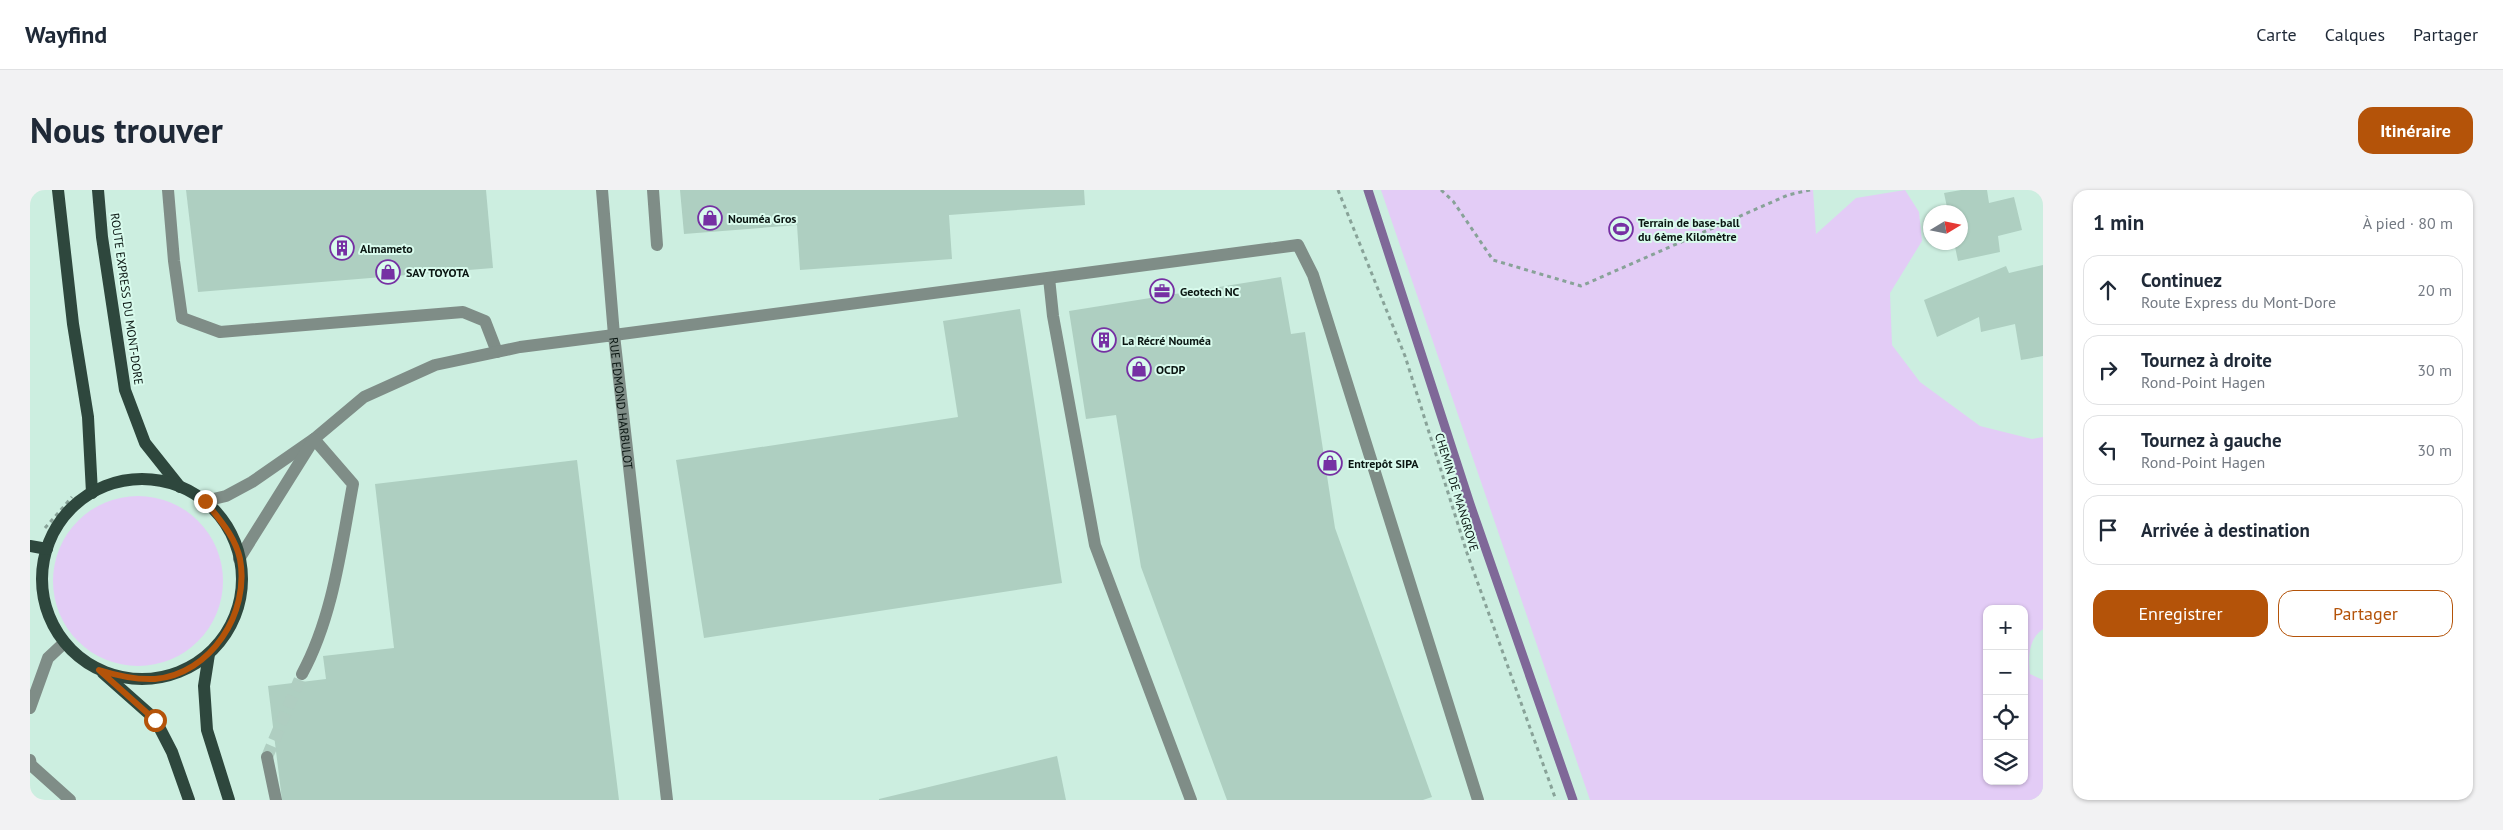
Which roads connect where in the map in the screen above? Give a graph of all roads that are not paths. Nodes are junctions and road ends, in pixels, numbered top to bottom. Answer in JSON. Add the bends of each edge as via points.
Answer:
{"nodes":[{"id":1,"x":58,"y":190,"type":"edge"},
{"id":2,"x":98,"y":190,"type":"edge"},
{"id":3,"x":168,"y":190,"type":"edge"},
{"id":4,"x":602,"y":190,"type":"edge"},
{"id":5,"x":653,"y":190,"type":"edge"},
{"id":6,"x":657,"y":245,"type":"dead end"},
{"id":7,"x":1049,"y":278,"type":"junction"},
{"id":8,"x":614,"y":335,"type":"junction"},
{"id":9,"x":497,"y":352,"type":"junction"},
{"id":10,"x":314,"y":439,"type":"junction"},
{"id":11,"x":180,"y":487,"type":"junction"},
{"id":12,"x":92,"y":493,"type":"junction"},
{"id":13,"x":205,"y":501,"type":"junction"},
{"id":14,"x":30,"y":546,"type":"edge"},
{"id":15,"x":47,"y":549,"type":"junction"},
{"id":16,"x":240,"y":559,"type":"junction"},
{"id":17,"x":64,"y":643,"type":"junction"},
{"id":18,"x":209,"y":654,"type":"junction"},
{"id":19,"x":99,"y":670,"type":"junction"},
{"id":20,"x":302,"y":674,"type":"tunnel mouth"},
{"id":21,"x":30,"y":708,"type":"edge"},
{"id":22,"x":267,"y":757,"type":"tunnel mouth"},
{"id":23,"x":30,"y":760,"type":"edge"},
{"id":24,"x":70,"y":800,"type":"edge"},
{"id":25,"x":189,"y":800,"type":"edge"},
{"id":26,"x":228,"y":800,"type":"edge"},
{"id":27,"x":276,"y":800,"type":"edge"},
{"id":28,"x":667,"y":800,"type":"edge"},
{"id":29,"x":1191,"y":800,"type":"edge"},
{"id":30,"x":1478,"y":800,"type":"edge"}],
"edges":[{"from":1,"to":12,"type":"main road","via":[[73,324],[88,417]]},
{"from":2,"to":11,"type":"main road","name":"ROUTE EXPRESS DU MONT-DORE","via":[[125,390],[145,443]]},
{"from":3,"to":9,"type":"street","via":[[182,318],[220,332],[464,312],[485,321]]},
{"from":4,"to":8,"type":"street"},
{"from":5,"to":6,"type":"street"},
{"from":7,"to":8,"type":"street"},
{"from":7,"to":29,"type":"street","via":[[1053,316],[1095,545]]},
{"from":7,"to":30,"type":"street","via":[[1298,245],[1313,275]]},
{"from":8,"to":9,"type":"street","name":"RUE EDMOND HARBULOT"},
{"from":8,"to":28,"type":"street","name":"RUE EDMOND HARBULOT"},
{"from":9,"to":10,"type":"street","name":"RUE EDMOND HARBULOT","via":[[435,365],[364,397]]},
{"from":10,"to":13,"type":"street","name":"RUE EDMOND HARBULOT","via":[[252,482],[226,496]]},
{"from":10,"to":16,"type":"street"},
{"from":10,"to":20,"type":"street","via":[[353,484],[336,576],[314,652]]},
{"from":11,"to":12,"type":"main road","via":[[151,480],[120,481]]},
{"from":11,"to":13,"type":"main road"},
{"from":12,"to":15,"type":"main road","via":[[72,507],[57,527]]},
{"from":13,"to":16,"type":"main road","via":[[227,527]]},
{"from":14,"to":15,"type":"main road"},
{"from":15,"to":17,"type":"main road","via":[[42,577],[45,604]]},
{"from":16,"to":18,"type":"main road","via":[[242,585],[237,611]]},
{"from":17,"to":19,"type":"main road"},
{"from":17,"to":21,"type":"street","via":[[48,658]]},
{"from":18,"to":19,"type":"main road","via":[[184,670],[156,679],[127,679]]},
{"from":18,"to":26,"type":"main road","via":[[204,686],[207,730]]},
{"from":19,"to":25,"type":"main road","via":[[155,720],[172,752]]},
{"from":22,"to":27,"type":"street"},
{"from":23,"to":24,"type":"street","via":[[31,765]]}]}
